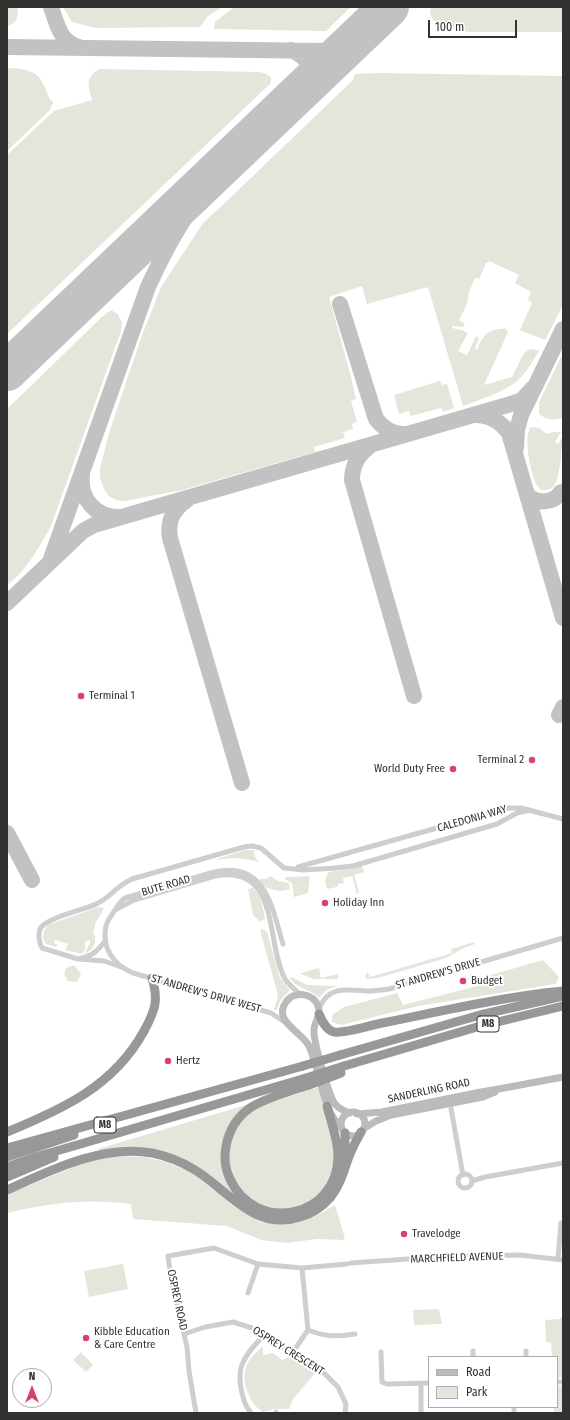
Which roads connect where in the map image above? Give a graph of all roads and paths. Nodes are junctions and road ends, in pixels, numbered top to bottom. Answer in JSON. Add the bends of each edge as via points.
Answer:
{"nodes":[{"id":1,"x":530,"y":810,"type":"junction"},
{"id":2,"x":563,"y":819,"type":"edge"},
{"id":3,"x":289,"y":868,"type":"junction"},
{"id":4,"x":223,"y":872,"type":"junction"},
{"id":5,"x":563,"y":938,"type":"edge"},
{"id":6,"x":106,"y":940,"type":"junction"},
{"id":7,"x":283,"y":944,"type":"dead end"},
{"id":8,"x":42,"y":948,"type":"joint"},
{"id":9,"x":78,"y":959,"type":"junction"},
{"id":10,"x":121,"y":967,"type":"junction"},
{"id":11,"x":152,"y":978,"type":"junction"},
{"id":12,"x":563,"y":991,"type":"edge"},
{"id":13,"x":300,"y":994,"type":"junction"},
{"id":14,"x":544,"y":996,"type":"junction"},
{"id":15,"x":563,"y":996,"type":"edge"},
{"id":16,"x":563,"y":1006,"type":"edge"},
{"id":17,"x":319,"y":1012,"type":"junction"},
{"id":18,"x":288,"y":1025,"type":"junction"},
{"id":19,"x":563,"y":1077,"type":"edge"},
{"id":20,"x":308,"y":1081,"type":"junction"},
{"id":21,"x":504,"y":1088,"type":"junction"},
{"id":22,"x":202,"y":1095,"type":"junction"},
{"id":23,"x":450,"y":1103,"type":"junction"},
{"id":24,"x":327,"y":1106,"type":"junction"},
{"id":25,"x":354,"y":1113,"type":"junction"},
{"id":26,"x":132,"y":1129,"type":"junction"},
{"id":27,"x":344,"y":1131,"type":"junction"},
{"id":28,"x":362,"y":1131,"type":"junction"},
{"id":29,"x":7,"y":1132,"type":"edge"},
{"id":30,"x":7,"y":1148,"type":"edge"},
{"id":31,"x":7,"y":1157,"type":"edge"},
{"id":32,"x":563,"y":1163,"type":"edge"},
{"id":33,"x":7,"y":1167,"type":"edge"},
{"id":34,"x":337,"y":1174,"type":"junction"},
{"id":35,"x":463,"y":1175,"type":"junction"},
{"id":36,"x":7,"y":1177,"type":"edge"},
{"id":37,"x":472,"y":1181,"type":"junction"},
{"id":38,"x":7,"y":1190,"type":"edge"},
{"id":39,"x":561,"y":1223,"type":"dead end"},
{"id":40,"x":561,"y":1260,"type":"edge"},
{"id":41,"x":258,"y":1264,"type":"junction"},
{"id":42,"x":349,"y":1264,"type":"joint"},
{"id":43,"x":302,"y":1268,"type":"junction"},
{"id":44,"x":248,"y":1293,"type":"dead end"},
{"id":45,"x":308,"y":1330,"type":"junction"},
{"id":46,"x":184,"y":1334,"type":"junction"},
{"id":47,"x":264,"y":1334,"type":"junction"},
{"id":48,"x":355,"y":1334,"type":"dead end"},
{"id":49,"x":473,"y":1351,"type":"dead end"},
{"id":50,"x":381,"y":1352,"type":"dead end"},
{"id":51,"x":294,"y":1354,"type":"junction"},
{"id":52,"x":473,"y":1356,"type":"edge"},
{"id":53,"x":421,"y":1383,"type":"junction"},
{"id":54,"x":428,"y":1383,"type":"edge"},
{"id":55,"x":196,"y":1413,"type":"edge"},
{"id":56,"x":252,"y":1413,"type":"edge"},
{"id":57,"x":345,"y":1413,"type":"edge"},
{"id":58,"x":421,"y":1413,"type":"edge"}],
"edges":[{"from":1,"to":2,"type":"street"},
{"from":1,"to":3,"type":"street","name":"CALEDONIA WAY","via":[[508,808],[314,864]]},
{"from":1,"to":3,"type":"street","name":"CALEDONIA WAY","via":[[516,813],[497,824],[353,866],[304,870]]},
{"from":3,"to":8,"type":"street","name":"CALEDONIA WAY","via":[[284,868],[261,848],[252,846],[132,879],[96,904],[48,922],[40,928]]},
{"from":4,"to":6,"type":"street","name":"BUTE ROAD","via":[[134,900],[115,910],[108,919]]},
{"from":4,"to":7,"type":"street","via":[[242,872],[261,886],[269,898]]},
{"from":4,"to":13,"type":"street","via":[[244,878],[262,893],[283,975]]},
{"from":5,"to":17,"type":"street","name":"ST ANDREW'S DRIVE","via":[[389,988],[374,991],[343,989],[327,997]]},
{"from":6,"to":9,"type":"street","via":[[94,954]]},
{"from":6,"to":10,"type":"street","name":"ST ANDREW'S DRIVE WEST","via":[[111,956]]},
{"from":8,"to":9,"type":"street","name":"ST ANDREW'S DRIVE WEST"},
{"from":9,"to":10,"type":"street","name":"ST ANDREW'S DRIVE WEST","via":[[104,961]]},
{"from":10,"to":11,"type":"street","name":"ST ANDREW'S DRIVE WEST"},
{"from":11,"to":18,"type":"street","name":"ST ANDREW'S DRIVE WEST","via":[[271,1013]]},
{"from":11,"to":29,"type":"highway","via":[[156,997],[154,1010],[133,1049],[117,1068],[81,1097]]},
{"from":12,"to":14,"type":"highway"},
{"from":13,"to":17,"type":"street","via":[[313,1000]]},
{"from":13,"to":18,"type":"street","via":[[292,996],[285,1003],[283,1014]]},
{"from":14,"to":15,"type":"highway","number":"M8"},
{"from":14,"to":17,"type":"highway","via":[[379,1023],[341,1032],[334,1032],[328,1028]]},
{"from":14,"to":22,"type":"highway","number":"M8","bridge":true},
{"from":16,"to":20,"type":"highway","number":"M8","bridge":true,"via":[[429,1041]]},
{"from":17,"to":25,"type":"street","via":[[314,1036],[332,1099],[341,1110]]},
{"from":18,"to":24,"type":"street","via":[[310,1046]]},
{"from":19,"to":21,"type":"street","name":"SANDERLING ROAD"},
{"from":20,"to":26,"type":"highway","number":"M8"},
{"from":20,"to":34,"type":"highway","via":[[250,1108],[238,1119],[229,1134],[225,1150],[228,1174],[236,1189],[251,1204],[268,1211],[286,1213],[314,1204],[325,1194]]},
{"from":21,"to":23,"type":"street","name":"SANDERLING ROAD","via":[[483,1097]]},
{"from":21,"to":25,"type":"street","name":"SANDERLING ROAD","via":[[382,1112]]},
{"from":22,"to":30,"type":"highway","number":"M8"},
{"from":22,"to":31,"type":"highway","number":"M8"},
{"from":23,"to":28,"type":"street","name":"SANDERLING ROAD","via":[[385,1117]]},
{"from":23,"to":35,"type":"street"},
{"from":24,"to":27,"type":"street","via":[[332,1117]]},
{"from":24,"to":34,"type":"highway","via":[[338,1148]]},
{"from":25,"to":27,"type":"street","via":[[343,1117],[341,1125]]},
{"from":25,"to":28,"type":"street","via":[[363,1118]]},
{"from":26,"to":33,"type":"highway","number":"M8"},
{"from":26,"to":36,"type":"highway","number":"M8"},
{"from":27,"to":28,"type":"street","via":[[355,1136]]},
{"from":27,"to":34,"type":"highway","via":[[344,1151]]},
{"from":28,"to":38,"type":"highway","via":[[341,1180],[330,1198],[316,1210],[296,1219],[276,1220],[255,1214],[186,1165],[164,1156],[142,1152],[111,1153],[79,1161]]},
{"from":32,"to":37,"type":"street"},
{"from":35,"to":37,"type":"street","via":[[470,1177]]},
{"from":35,"to":37,"type":"street","via":[[458,1181],[461,1187],[467,1188]]},
{"from":39,"to":40,"type":"street"},
{"from":40,"to":42,"type":"street","name":"MARCHFIELD AVENUE","via":[[520,1255]]},
{"from":41,"to":43,"type":"street","name":"OSPREY ROAD"},
{"from":41,"to":44,"type":"street"},
{"from":41,"to":46,"type":"street","name":"OSPREY ROAD","via":[[214,1248],[168,1256]]},
{"from":42,"to":43,"type":"street","name":"OSPREY ROAD"},
{"from":43,"to":45,"type":"street"},
{"from":45,"to":48,"type":"street","via":[[324,1336]]},
{"from":45,"to":51,"type":"street"},
{"from":46,"to":47,"type":"street","name":"OSPREY CRESCENT","via":[[233,1322]]},
{"from":46,"to":55,"type":"street","name":"OSPREY ROAD"},
{"from":47,"to":51,"type":"street","name":"OSPREY CRESCENT"},
{"from":47,"to":56,"type":"street","via":[[247,1354],[241,1366],[242,1394],[248,1410]]},
{"from":49,"to":52,"type":"street"},
{"from":50,"to":53,"type":"street","via":[[382,1382]]},
{"from":51,"to":57,"type":"street","name":"OSPREY CRESCENT","via":[[324,1373],[338,1388],[346,1404]]},
{"from":53,"to":54,"type":"street"},
{"from":53,"to":58,"type":"street"}]}
